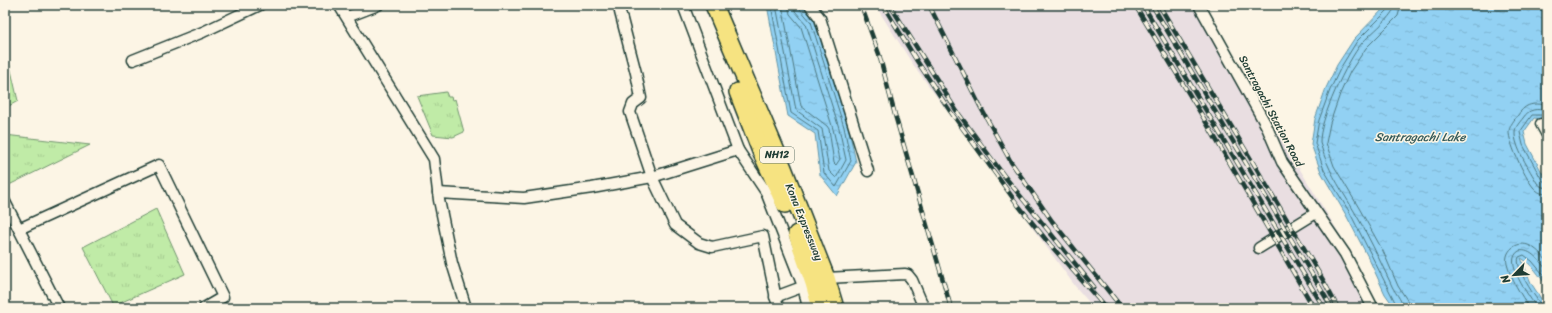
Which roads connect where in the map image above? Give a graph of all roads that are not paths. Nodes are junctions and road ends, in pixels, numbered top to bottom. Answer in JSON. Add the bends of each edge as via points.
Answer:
{"nodes":[{"id":1,"x":260,"y":5,"type":"edge"},
{"id":2,"x":339,"y":5,"type":"edge"},
{"id":3,"x":378,"y":5,"type":"edge"},
{"id":4,"x":620,"y":5,"type":"edge"},
{"id":5,"x":683,"y":5,"type":"edge"},
{"id":6,"x":702,"y":5,"type":"edge"},
{"id":7,"x":714,"y":5,"type":"edge"},
{"id":8,"x":810,"y":5,"type":"edge"},
{"id":9,"x":1199,"y":5,"type":"edge"},
{"id":10,"x":347,"y":17,"type":"junction"},
{"id":11,"x":133,"y":60,"type":"dead end"},
{"id":12,"x":1541,"y":124,"type":"dead end"},
{"id":13,"x":1547,"y":136,"type":"edge"},
{"id":14,"x":738,"y":150,"type":"junction"},
{"id":15,"x":868,"y":171,"type":"dead end"},
{"id":16,"x":652,"y":176,"type":"junction"},
{"id":17,"x":438,"y":193,"type":"junction"},
{"id":18,"x":5,"y":202,"type":"edge"},
{"id":19,"x":1316,"y":213,"type":"junction"},
{"id":20,"x":19,"y":229,"type":"junction"},
{"id":21,"x":1259,"y":248,"type":"dead end"},
{"id":22,"x":814,"y":282,"type":"junction"},
{"id":23,"x":775,"y":297,"type":"junction"},
{"id":24,"x":59,"y":308,"type":"edge"},
{"id":25,"x":204,"y":308,"type":"edge"},
{"id":26,"x":466,"y":308,"type":"edge"},
{"id":27,"x":778,"y":308,"type":"edge"},
{"id":28,"x":808,"y":308,"type":"edge"},
{"id":29,"x":821,"y":308,"type":"edge"},
{"id":30,"x":835,"y":308,"type":"edge"},
{"id":31,"x":924,"y":308,"type":"edge"},
{"id":32,"x":1373,"y":308,"type":"edge"}],
"edges":[{"from":1,"to":11,"type":"street","via":[[203,32]]},
{"from":2,"to":10,"type":"street"},
{"from":3,"to":10,"type":"street"},
{"from":4,"to":16,"type":"street","via":[[641,98],[633,104],[630,112]]},
{"from":5,"to":14,"type":"street"},
{"from":6,"to":22,"type":"highway","name":"Kona Expressway","number":"NH12","via":[[761,152],[789,213]]},
{"from":7,"to":22,"type":"highway","name":"Kona Expressway","number":"NH12","via":[[783,168]]},
{"from":8,"to":15,"type":"street","via":[[820,18]]},
{"from":9,"to":19,"type":"street","name":"Santragachi Station Road","via":[[1266,125],[1282,162]]},
{"from":10,"to":17,"type":"street","via":[[434,160]]},
{"from":12,"to":13,"type":"street"},
{"from":14,"to":16,"type":"street"},
{"from":14,"to":22,"type":"street","via":[[766,192]]},
{"from":16,"to":17,"type":"street","via":[[524,198]]},
{"from":16,"to":23,"type":"street","via":[[675,226],[699,243],[712,247],[763,236]]},
{"from":17,"to":26,"type":"street","via":[[452,263]]},
{"from":18,"to":20,"type":"street"},
{"from":19,"to":21,"type":"street"},
{"from":19,"to":32,"type":"street","name":"Santragachi Station Road","via":[[1345,254]]},
{"from":20,"to":24,"type":"street"},
{"from":20,"to":25,"type":"street","via":[[159,165],[223,297]]},
{"from":22,"to":23,"type":"street"},
{"from":22,"to":28,"type":"street"},
{"from":22,"to":29,"type":"highway","name":"Kona Expressway","number":"NH12"},
{"from":22,"to":30,"type":"highway","name":"Kona Expressway","number":"NH12"},
{"from":22,"to":31,"type":"street","via":[[908,275]]},
{"from":23,"to":27,"type":"street"}]}
